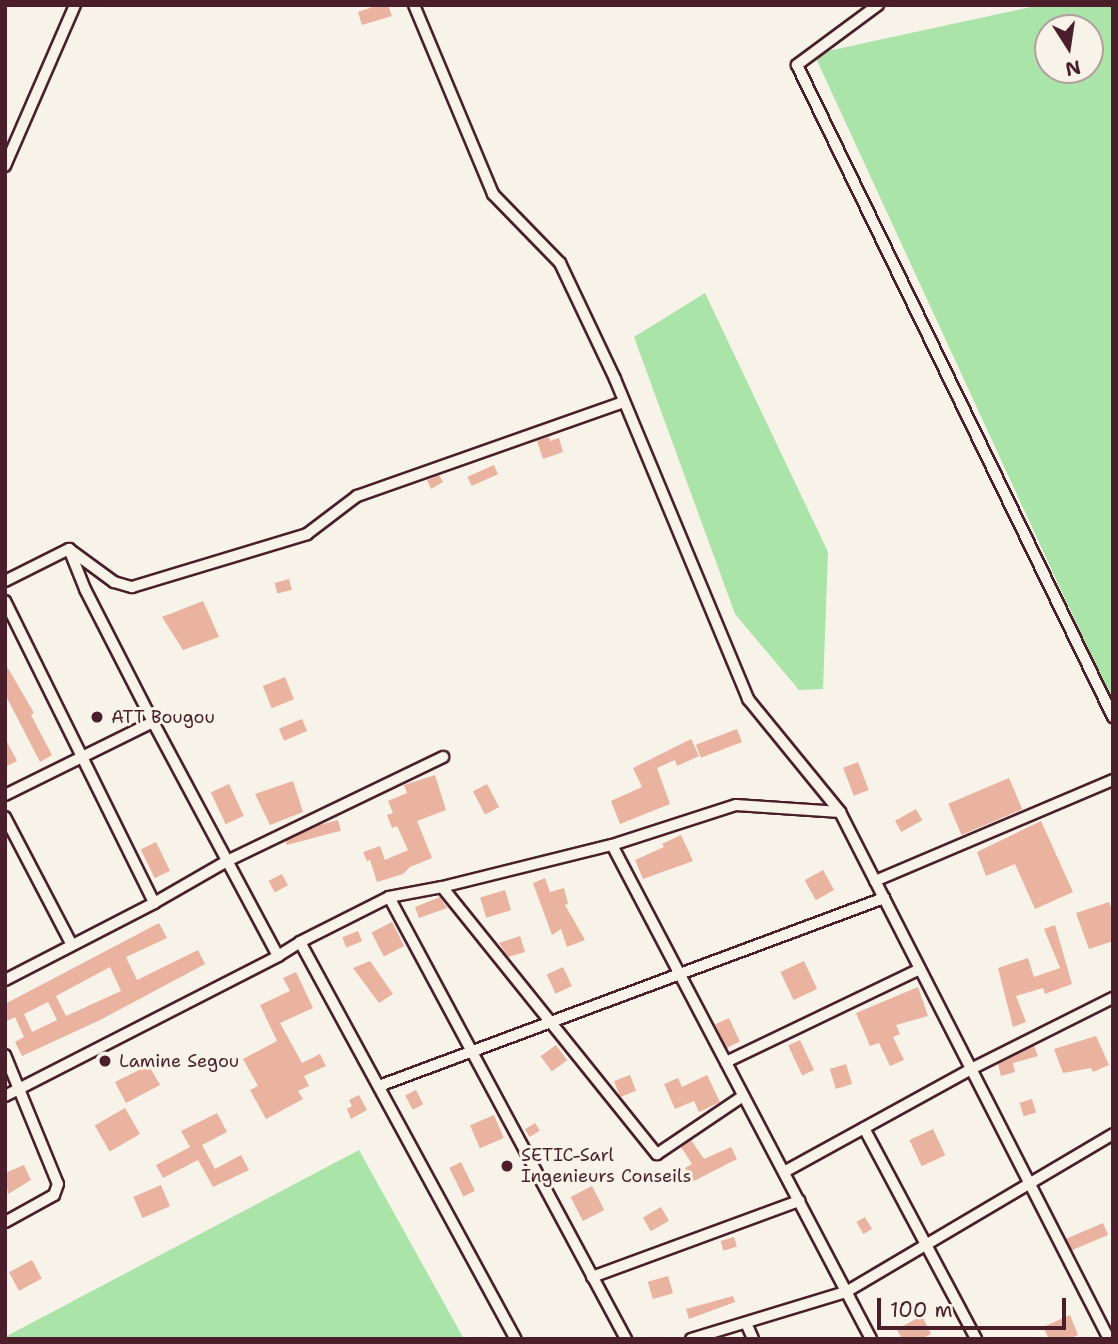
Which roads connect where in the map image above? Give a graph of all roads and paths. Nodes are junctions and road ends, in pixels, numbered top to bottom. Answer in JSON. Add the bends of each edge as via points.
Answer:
{"nodes":[{"id":1,"x":75,"y":5,"type":"edge"},
{"id":2,"x":414,"y":5,"type":"edge"},
{"id":3,"x":878,"y":5,"type":"edge"},
{"id":4,"x":5,"y":166,"type":"edge"},
{"id":5,"x":624,"y":401,"type":"junction"},
{"id":6,"x":69,"y":549,"type":"junction"},
{"id":7,"x":5,"y":581,"type":"edge"},
{"id":8,"x":5,"y":601,"type":"edge"},
{"id":9,"x":1113,"y":717,"type":"edge"},
{"id":10,"x":153,"y":722,"type":"junction"},
{"id":11,"x":83,"y":757,"type":"junction"},
{"id":12,"x":443,"y":757,"type":"dead end"},
{"id":13,"x":1113,"y":780,"type":"edge"},
{"id":14,"x":5,"y":795,"type":"edge"},
{"id":15,"x":840,"y":812,"type":"junction"},
{"id":16,"x":5,"y":817,"type":"edge"},
{"id":17,"x":612,"y":845,"type":"junction"},
{"id":18,"x":227,"y":861,"type":"junction"},
{"id":19,"x":875,"y":881,"type":"junction"},
{"id":20,"x":442,"y":887,"type":"junction"},
{"id":21,"x":388,"y":897,"type":"junction"},
{"id":22,"x":884,"y":898,"type":"junction"},
{"id":23,"x":154,"y":903,"type":"junction"},
{"id":24,"x":300,"y":942,"type":"junction"},
{"id":25,"x":72,"y":945,"type":"junction"},
{"id":26,"x":278,"y":956,"type":"junction"},
{"id":27,"x":920,"y":969,"type":"junction"},
{"id":28,"x":681,"y":976,"type":"junction"},
{"id":29,"x":5,"y":979,"type":"edge"},
{"id":30,"x":1113,"y":998,"type":"edge"},
{"id":31,"x":549,"y":1024,"type":"junction"},
{"id":32,"x":472,"y":1052,"type":"junction"},
{"id":33,"x":5,"y":1055,"type":"edge"},
{"id":34,"x":726,"y":1062,"type":"junction"},
{"id":35,"x":971,"y":1069,"type":"junction"},
{"id":36,"x":379,"y":1086,"type":"junction"},
{"id":37,"x":20,"y":1088,"type":"junction"},
{"id":38,"x":5,"y":1096,"type":"edge"},
{"id":39,"x":743,"y":1096,"type":"junction"},
{"id":40,"x":864,"y":1128,"type":"junction"},
{"id":41,"x":1113,"y":1134,"type":"edge"},
{"id":42,"x":784,"y":1172,"type":"junction"},
{"id":43,"x":1029,"y":1182,"type":"junction"},
{"id":44,"x":799,"y":1201,"type":"junction"},
{"id":45,"x":5,"y":1222,"type":"edge"},
{"id":46,"x":926,"y":1244,"type":"junction"},
{"id":47,"x":593,"y":1277,"type":"junction"},
{"id":48,"x":846,"y":1292,"type":"junction"},
{"id":49,"x":746,"y":1323,"type":"junction"},
{"id":50,"x":516,"y":1339,"type":"edge"},
{"id":51,"x":626,"y":1339,"type":"edge"},
{"id":52,"x":691,"y":1339,"type":"edge"},
{"id":53,"x":753,"y":1339,"type":"edge"},
{"id":54,"x":871,"y":1339,"type":"edge"},
{"id":55,"x":976,"y":1339,"type":"edge"},
{"id":56,"x":1109,"y":1339,"type":"edge"}],
"edges":[{"from":1,"to":4,"type":"street"},
{"from":2,"to":5,"type":"street","via":[[493,194],[560,263]]},
{"from":3,"to":9,"type":"street","via":[[797,65]]},
{"from":5,"to":6,"type":"street","via":[[357,496],[307,534],[132,587],[114,582]]},
{"from":5,"to":15,"type":"street","via":[[748,699]]},
{"from":6,"to":7,"type":"street"},
{"from":6,"to":10,"type":"street"},
{"from":8,"to":11,"type":"street"},
{"from":10,"to":11,"type":"street"},
{"from":10,"to":18,"type":"street"},
{"from":11,"to":14,"type":"street"},
{"from":11,"to":23,"type":"street"},
{"from":12,"to":18,"type":"street"},
{"from":13,"to":19,"type":"street"},
{"from":15,"to":17,"type":"street","via":[[736,805]]},
{"from":15,"to":19,"type":"street"},
{"from":16,"to":25,"type":"street"},
{"from":17,"to":20,"type":"street"},
{"from":17,"to":28,"type":"street"},
{"from":18,"to":23,"type":"street"},
{"from":18,"to":26,"type":"street"},
{"from":19,"to":22,"type":"street"},
{"from":20,"to":21,"type":"street"},
{"from":20,"to":31,"type":"street"},
{"from":21,"to":24,"type":"street"},
{"from":21,"to":32,"type":"street"},
{"from":22,"to":27,"type":"street"},
{"from":22,"to":28,"type":"street"},
{"from":23,"to":25,"type":"street"},
{"from":24,"to":26,"type":"street"},
{"from":24,"to":36,"type":"street"},
{"from":25,"to":29,"type":"street"},
{"from":26,"to":37,"type":"street"},
{"from":27,"to":34,"type":"street"},
{"from":27,"to":35,"type":"street"},
{"from":28,"to":31,"type":"street"},
{"from":28,"to":34,"type":"street"},
{"from":30,"to":35,"type":"street"},
{"from":31,"to":32,"type":"street"},
{"from":31,"to":39,"type":"street","via":[[657,1154]]},
{"from":32,"to":36,"type":"street"},
{"from":32,"to":47,"type":"street"},
{"from":33,"to":37,"type":"street"},
{"from":34,"to":39,"type":"street"},
{"from":35,"to":40,"type":"street"},
{"from":35,"to":43,"type":"street"},
{"from":36,"to":50,"type":"street"},
{"from":37,"to":38,"type":"street"},
{"from":37,"to":45,"type":"street","via":[[57,1189]]},
{"from":39,"to":42,"type":"street"},
{"from":40,"to":42,"type":"street"},
{"from":40,"to":46,"type":"street"},
{"from":41,"to":43,"type":"street"},
{"from":42,"to":44,"type":"street"},
{"from":43,"to":46,"type":"street"},
{"from":43,"to":56,"type":"street"},
{"from":44,"to":47,"type":"street"},
{"from":44,"to":48,"type":"street"},
{"from":46,"to":48,"type":"street"},
{"from":46,"to":55,"type":"street"},
{"from":47,"to":51,"type":"street"},
{"from":48,"to":49,"type":"street"},
{"from":48,"to":54,"type":"street"},
{"from":49,"to":52,"type":"street"},
{"from":49,"to":53,"type":"street"}]}
